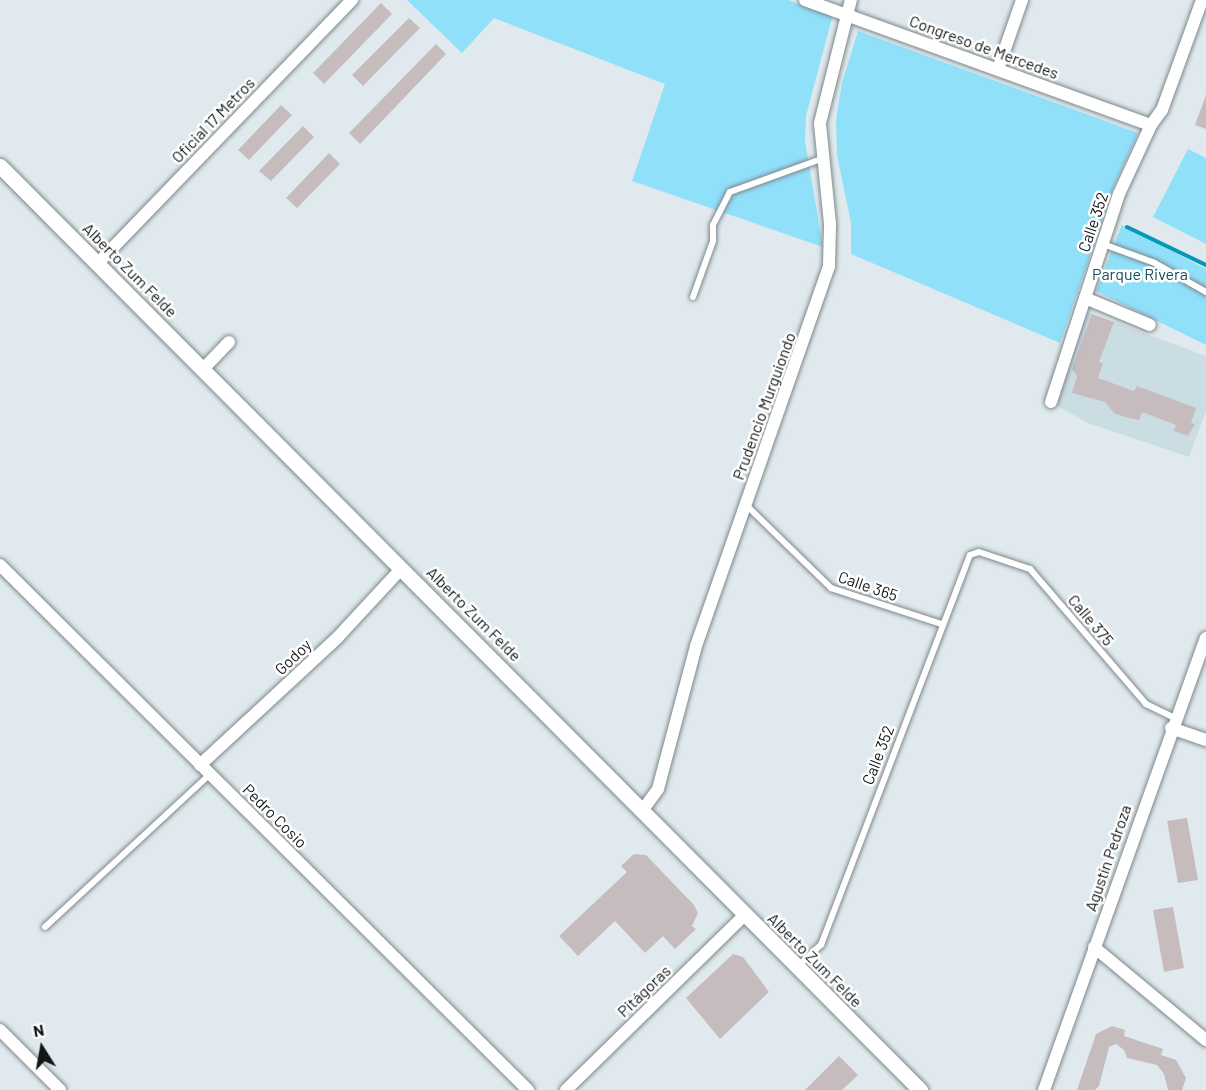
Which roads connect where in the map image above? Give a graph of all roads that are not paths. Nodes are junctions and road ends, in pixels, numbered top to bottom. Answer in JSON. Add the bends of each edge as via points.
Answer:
{"nodes":[{"id":1,"x":352,"y":0,"type":"edge"},
{"id":2,"x":805,"y":0,"type":"edge"},
{"id":3,"x":851,"y":0,"type":"edge"},
{"id":4,"x":1022,"y":0,"type":"edge"},
{"id":5,"x":1202,"y":0,"type":"edge"},
{"id":6,"x":847,"y":16,"type":"junction"},
{"id":7,"x":998,"y":69,"type":"junction"},
{"id":8,"x":1151,"y":124,"type":"junction"},
{"id":9,"x":821,"y":159,"type":"junction"},
{"id":10,"x":0,"y":166,"type":"edge"},
{"id":11,"x":1102,"y":244,"type":"junction"},
{"id":12,"x":98,"y":263,"type":"junction"},
{"id":13,"x":1206,"y":292,"type":"edge"},
{"id":14,"x":693,"y":297,"type":"dead end"},
{"id":15,"x":1085,"y":298,"type":"junction"},
{"id":16,"x":1150,"y":325,"type":"dead end"},
{"id":17,"x":229,"y":342,"type":"dead end"},
{"id":18,"x":204,"y":368,"type":"junction"},
{"id":19,"x":1051,"y":402,"type":"dead end"},
{"id":20,"x":746,"y":505,"type":"junction"},
{"id":21,"x":979,"y":552,"type":"joint"},
{"id":22,"x":0,"y":565,"type":"edge"},
{"id":23,"x":402,"y":568,"type":"junction"},
{"id":24,"x":941,"y":624,"type":"junction"},
{"id":25,"x":1206,"y":638,"type":"edge"},
{"id":26,"x":1173,"y":723,"type":"junction"},
{"id":27,"x":1206,"y":740,"type":"edge"},
{"id":28,"x":200,"y":765,"type":"junction"},
{"id":29,"x":210,"y":774,"type":"junction"},
{"id":30,"x":642,"y":811,"type":"junction"},
{"id":31,"x":745,"y":915,"type":"junction"},
{"id":32,"x":45,"y":927,"type":"dead end"},
{"id":33,"x":1094,"y":947,"type":"junction"},
{"id":34,"x":797,"y":967,"type":"junction"},
{"id":35,"x":0,"y":1030,"type":"edge"},
{"id":36,"x":1206,"y":1040,"type":"edge"},
{"id":37,"x":60,"y":1090,"type":"edge"},
{"id":38,"x":528,"y":1090,"type":"edge"},
{"id":39,"x":566,"y":1090,"type":"edge"},
{"id":40,"x":920,"y":1090,"type":"edge"},
{"id":41,"x":1044,"y":1090,"type":"edge"}],
"edges":[{"from":1,"to":12,"type":"street","name":"Oficial 17 Metros"},
{"from":2,"to":6,"type":"street","name":"Congreso de Mercedes"},
{"from":3,"to":6,"type":"street","name":"Prudencio Murguiondo"},
{"from":4,"to":7,"type":"street"},
{"from":5,"to":8,"type":"street","name":"Calle 352","via":[[1162,110]]},
{"from":6,"to":7,"type":"street","name":"Congreso de Mercedes"},
{"from":6,"to":9,"type":"street","name":"Prudencio Murguiondo","via":[[822,108]]},
{"from":7,"to":8,"type":"street","name":"Congreso de Mercedes"},
{"from":8,"to":11,"type":"street","name":"Calle 352","via":[[1119,194]]},
{"from":9,"to":14,"type":"lane","via":[[730,192],[713,225],[713,241]]},
{"from":9,"to":20,"type":"street","name":"Prudencio Murguiondo","via":[[830,224],[829,266]]},
{"from":10,"to":12,"type":"street","name":"Alberto Zum Felde"},
{"from":11,"to":13,"type":"lane","via":[[1155,263]]},
{"from":11,"to":15,"type":"street","name":"Calle 352"},
{"from":12,"to":18,"type":"street","name":"Alberto Zum Felde"},
{"from":15,"to":16,"type":"street"},
{"from":15,"to":19,"type":"street","name":"Calle 352"},
{"from":17,"to":18,"type":"street"},
{"from":18,"to":23,"type":"street","name":"Alberto Zum Felde"},
{"from":20,"to":24,"type":"lane","name":"Calle 365","via":[[827,586]]},
{"from":20,"to":30,"type":"street","name":"Prudencio Murguiondo","via":[[696,646],[658,789]]},
{"from":21,"to":24,"type":"lane","name":"Calle 352","via":[[965,561]]},
{"from":21,"to":26,"type":"lane","name":"Calle 375","via":[[1030,569],[1146,704]]},
{"from":22,"to":28,"type":"street","name":"Pedro Cosio"},
{"from":23,"to":28,"type":"street","name":"Godoy","via":[[338,637]]},
{"from":23,"to":30,"type":"street","name":"Alberto Zum Felde"},
{"from":24,"to":34,"type":"lane","name":"Calle 352","via":[[904,735],[821,945]]},
{"from":25,"to":26,"type":"street","name":"Agustín Pedroza"},
{"from":26,"to":27,"type":"street"},
{"from":26,"to":33,"type":"street","name":"Agustín Pedroza"},
{"from":28,"to":29,"type":"street","name":"Pedro Cosio"},
{"from":29,"to":32,"type":"lane"},
{"from":29,"to":38,"type":"street","name":"Pedro Cosio"},
{"from":30,"to":31,"type":"street","name":"Alberto Zum Felde"},
{"from":31,"to":34,"type":"street","name":"Alberto Zum Felde"},
{"from":31,"to":39,"type":"street","name":"Pitágoras"},
{"from":33,"to":36,"type":"street"},
{"from":33,"to":41,"type":"street","name":"Agustín Pedroza"},
{"from":34,"to":40,"type":"street","name":"Alberto Zum Felde"},
{"from":35,"to":37,"type":"street"}]}
